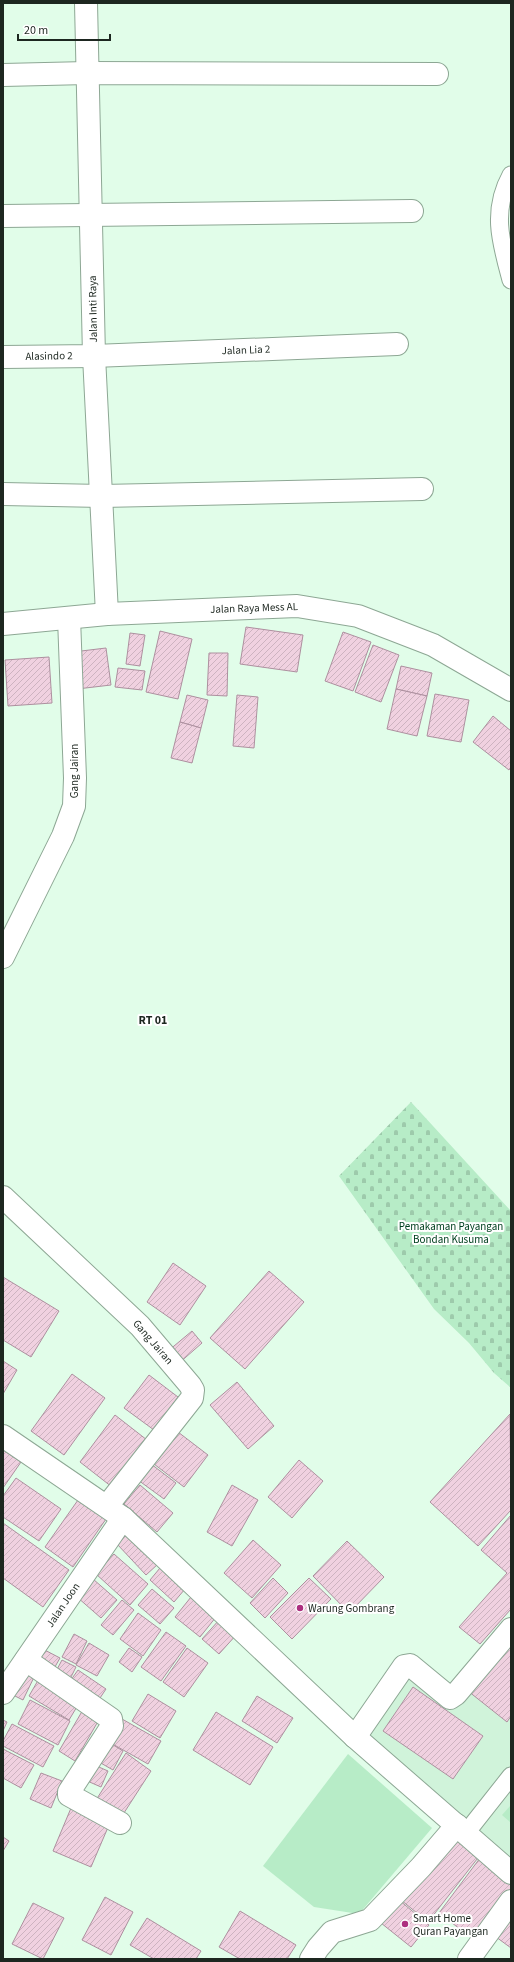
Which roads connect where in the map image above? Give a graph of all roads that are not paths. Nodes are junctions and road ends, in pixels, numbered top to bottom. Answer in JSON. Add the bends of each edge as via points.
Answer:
{"nodes":[{"id":1,"x":86,"y":3,"type":"edge"},
{"id":2,"x":87,"y":73,"type":"junction"},
{"id":3,"x":437,"y":74,"type":"dead end"},
{"id":4,"x":3,"y":75,"type":"edge"},
{"id":5,"x":511,"y":175,"type":"edge"},
{"id":6,"x":412,"y":211,"type":"dead end"},
{"id":7,"x":3,"y":216,"type":"edge"},
{"id":8,"x":91,"y":216,"type":"junction"},
{"id":9,"x":511,"y":280,"type":"edge"},
{"id":10,"x":397,"y":344,"type":"dead end"},
{"id":11,"x":94,"y":356,"type":"junction"},
{"id":12,"x":3,"y":357,"type":"edge"},
{"id":13,"x":422,"y":489,"type":"dead end"},
{"id":14,"x":3,"y":494,"type":"edge"},
{"id":15,"x":102,"y":496,"type":"junction"},
{"id":16,"x":107,"y":614,"type":"junction"},
{"id":17,"x":69,"y":618,"type":"junction"},
{"id":18,"x":3,"y":624,"type":"edge"},
{"id":19,"x":511,"y":690,"type":"edge"},
{"id":20,"x":3,"y":957,"type":"edge"},
{"id":21,"x":3,"y":1197,"type":"edge"},
{"id":22,"x":3,"y":1436,"type":"edge"},
{"id":23,"x":115,"y":1512,"type":"junction"},
{"id":24,"x":511,"y":1629,"type":"edge"},
{"id":25,"x":26,"y":1660,"type":"junction"},
{"id":26,"x":3,"y":1693,"type":"edge"},
{"id":27,"x":355,"y":1737,"type":"junction"},
{"id":28,"x":511,"y":1776,"type":"edge"},
{"id":29,"x":120,"y":1823,"type":"dead end"},
{"id":30,"x":462,"y":1829,"type":"junction"},
{"id":31,"x":511,"y":1873,"type":"edge"},
{"id":32,"x":511,"y":1902,"type":"edge"},
{"id":33,"x":311,"y":1959,"type":"edge"},
{"id":34,"x":469,"y":1959,"type":"edge"}],
"edges":[{"from":1,"to":2,"type":"street","name":"Jalan Inti Raya"},
{"from":2,"to":3,"type":"street"},
{"from":2,"to":4,"type":"street"},
{"from":2,"to":8,"type":"street","name":"Jalan Inti Raya"},
{"from":5,"to":9,"type":"lane","via":[[505,186],[499,213],[501,242]]},
{"from":6,"to":8,"type":"street"},
{"from":7,"to":8,"type":"street"},
{"from":8,"to":11,"type":"street","name":"Jalan Inti Raya"},
{"from":10,"to":11,"type":"street","name":"Jalan Lia 2"},
{"from":11,"to":12,"type":"street","name":"Alasindo 2"},
{"from":11,"to":15,"type":"street","name":"Jalan Inti Raya"},
{"from":13,"to":15,"type":"street"},
{"from":14,"to":15,"type":"street"},
{"from":15,"to":16,"type":"street","name":"Jalan Inti Raya"},
{"from":16,"to":17,"type":"street","name":"Jalan Raya Mess AL"},
{"from":16,"to":19,"type":"street","name":"Jalan Raya Mess AL","via":[[297,606],[358,616],[433,645]]},
{"from":17,"to":18,"type":"street","name":"Jalan Raya Mess AL"},
{"from":17,"to":20,"type":"street","name":"Gang Jairan","via":[[74,806],[63,836]]},
{"from":21,"to":23,"type":"street","name":"Gang Jairan","via":[[140,1326],[193,1390],[192,1398]]},
{"from":22,"to":23,"type":"street"},
{"from":23,"to":25,"type":"street","name":"Jalan Joon"},
{"from":23,"to":27,"type":"street"},
{"from":24,"to":27,"type":"street","via":[[450,1698],[410,1665],[404,1666]]},
{"from":25,"to":26,"type":"street","name":"Jalan Joon"},
{"from":25,"to":29,"type":"street","via":[[111,1719],[112,1726],[69,1795]]},
{"from":27,"to":30,"type":"street"},
{"from":28,"to":30,"type":"lane"},
{"from":30,"to":31,"type":"street"},
{"from":30,"to":33,"type":"street","via":[[370,1920],[332,1932]]},
{"from":32,"to":34,"type":"street"}]}
